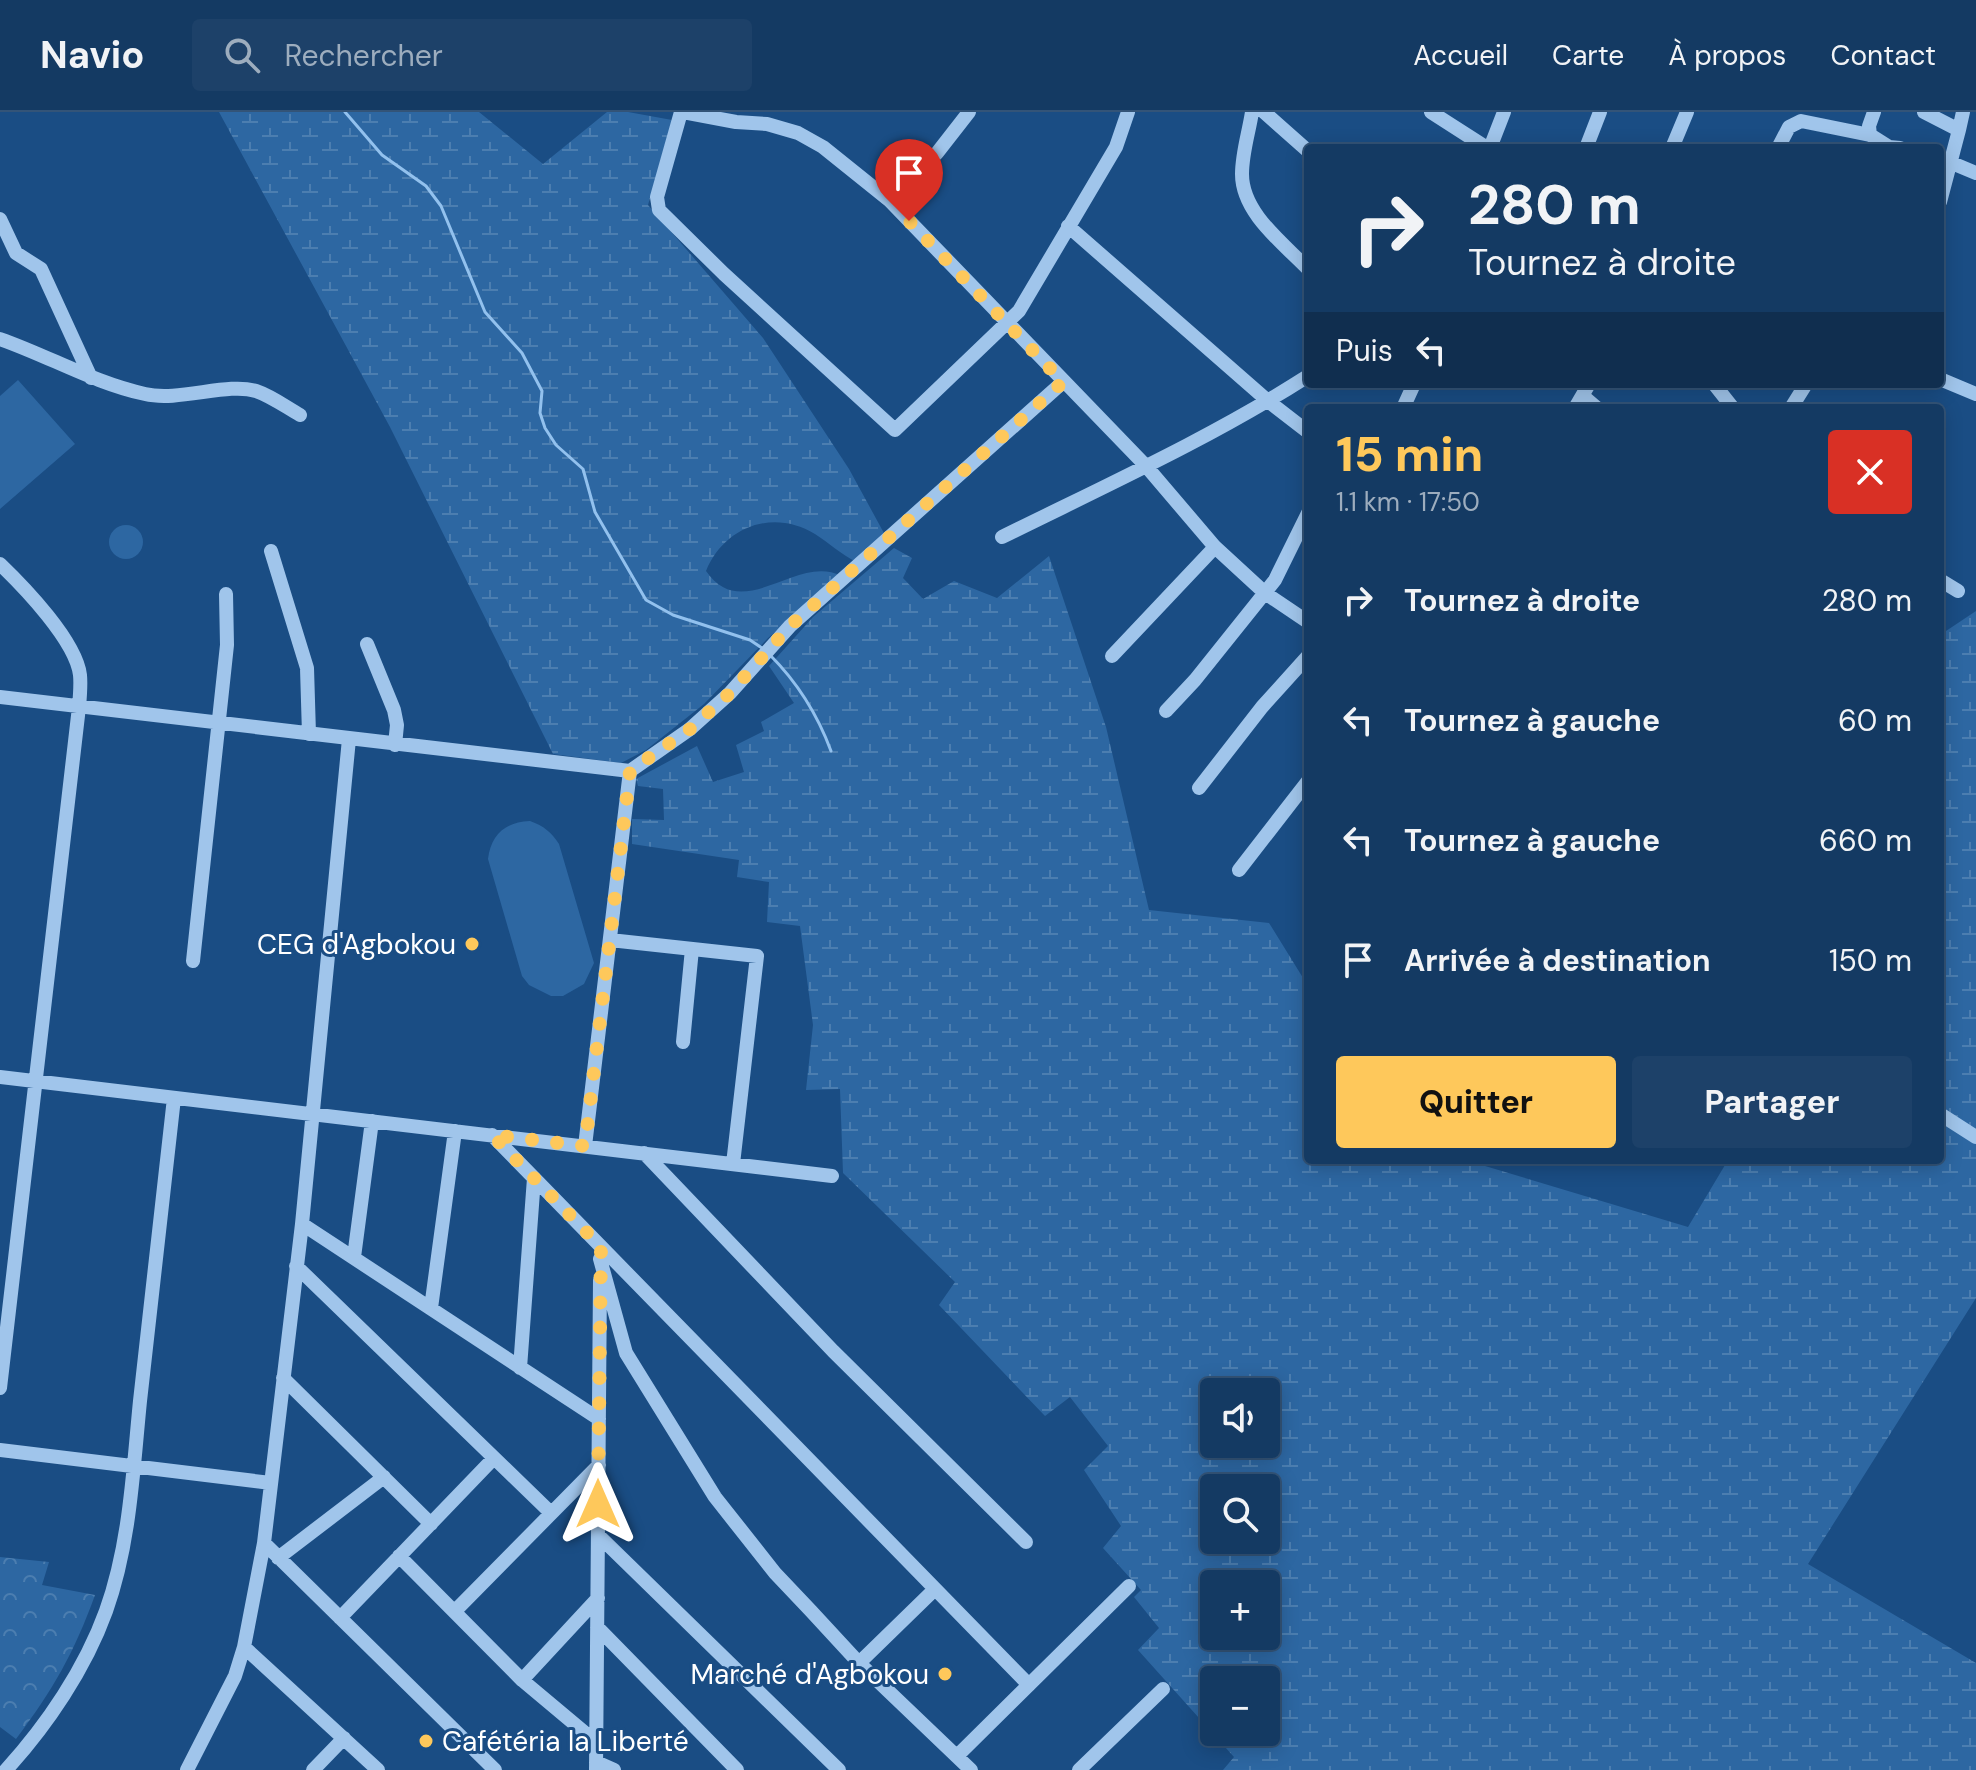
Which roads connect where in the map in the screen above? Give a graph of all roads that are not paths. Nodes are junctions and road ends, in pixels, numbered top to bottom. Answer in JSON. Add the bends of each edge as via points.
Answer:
{"nodes":[{"id":1,"x":682,"y":112,"type":"edge"},
{"id":2,"x":969,"y":112,"type":"edge"},
{"id":3,"x":1128,"y":112,"type":"edge"},
{"id":4,"x":1252,"y":112,"type":"edge"},
{"id":5,"x":1264,"y":112,"type":"edge"},
{"id":6,"x":1431,"y":112,"type":"edge"},
{"id":7,"x":1504,"y":112,"type":"edge"},
{"id":8,"x":1600,"y":112,"type":"edge"},
{"id":9,"x":1687,"y":112,"type":"edge"},
{"id":10,"x":1874,"y":112,"type":"edge"},
{"id":11,"x":1924,"y":112,"type":"edge"},
{"id":12,"x":1963,"y":112,"type":"edge"},
{"id":13,"x":736,"y":117,"type":"edge"},
{"id":14,"x":1959,"y":130,"type":"junction"},
{"id":15,"x":1870,"y":135,"type":"junction"},
{"id":16,"x":1483,"y":144,"type":"edge"},
{"id":17,"x":1491,"y":144,"type":"edge"},
{"id":18,"x":1588,"y":144,"type":"edge"},
{"id":19,"x":1674,"y":144,"type":"edge"},
{"id":20,"x":1780,"y":144,"type":"edge"},
{"id":21,"x":1884,"y":144,"type":"edge"},
{"id":22,"x":1304,"y":147,"type":"edge"},
{"id":23,"x":1945,"y":160,"type":"edge"},
{"id":24,"x":1976,"y":173,"type":"edge"},
{"id":25,"x":889,"y":200,"type":"junction"},
{"id":26,"x":0,"y":219,"type":"edge"},
{"id":27,"x":1068,"y":226,"type":"junction"},
{"id":28,"x":1304,"y":265,"type":"edge"},
{"id":29,"x":1008,"y":324,"type":"junction"},
{"id":30,"x":0,"y":339,"type":"edge"},
{"id":31,"x":91,"y":378,"type":"junction"},
{"id":32,"x":1304,"y":378,"type":"edge"},
{"id":33,"x":1944,"y":381,"type":"edge"},
{"id":34,"x":1063,"y":382,"type":"junction"},
{"id":35,"x":1717,"y":388,"type":"edge"},
{"id":36,"x":1976,"y":394,"type":"edge"},
{"id":37,"x":1268,"y":401,"type":"junction"},
{"id":38,"x":1730,"y":404,"type":"edge"},
{"id":39,"x":300,"y":415,"type":"dead end"},
{"id":40,"x":1304,"y":429,"type":"edge"},
{"id":41,"x":1146,"y":466,"type":"junction"},
{"id":42,"x":1304,"y":522,"type":"edge"},
{"id":43,"x":1002,"y":537,"type":"dead end"},
{"id":44,"x":1215,"y":547,"type":"junction"},
{"id":45,"x":271,"y":551,"type":"dead end"},
{"id":46,"x":0,"y":564,"type":"edge"},
{"id":47,"x":1944,"y":582,"type":"edge"},
{"id":48,"x":1958,"y":591,"type":"dead end"},
{"id":49,"x":1265,"y":593,"type":"junction"},
{"id":50,"x":226,"y":594,"type":"dead end"},
{"id":51,"x":1304,"y":619,"type":"edge"},
{"id":52,"x":367,"y":644,"type":"dead end"},
{"id":53,"x":1112,"y":656,"type":"dead end"},
{"id":54,"x":1304,"y":660,"type":"edge"},
{"id":55,"x":0,"y":697,"type":"edge"},
{"id":56,"x":79,"y":707,"type":"junction"},
{"id":57,"x":1166,"y":711,"type":"dead end"},
{"id":58,"x":218,"y":724,"type":"junction"},
{"id":59,"x":309,"y":734,"type":"junction"},
{"id":60,"x":349,"y":739,"type":"junction"},
{"id":61,"x":395,"y":745,"type":"junction"},
{"id":62,"x":630,"y":771,"type":"junction"},
{"id":63,"x":1304,"y":786,"type":"edge"},
{"id":64,"x":1199,"y":788,"type":"dead end"},
{"id":65,"x":1239,"y":870,"type":"dead end"},
{"id":66,"x":610,"y":940,"type":"junction"},
{"id":67,"x":692,"y":949,"type":"junction"},
{"id":68,"x":193,"y":961,"type":"dead end"},
{"id":69,"x":683,"y":1042,"type":"dead end"},
{"id":70,"x":0,"y":1077,"type":"edge"},
{"id":71,"x":35,"y":1081,"type":"junction"},
{"id":72,"x":174,"y":1098,"type":"junction"},
{"id":73,"x":311,"y":1114,"type":"junction"},
{"id":74,"x":1944,"y":1117,"type":"edge"},
{"id":75,"x":372,"y":1121,"type":"junction"},
{"id":76,"x":455,"y":1131,"type":"junction"},
{"id":77,"x":492,"y":1135,"type":"junction"},
{"id":78,"x":1976,"y":1137,"type":"edge"},
{"id":79,"x":585,"y":1146,"type":"junction"},
{"id":80,"x":644,"y":1153,"type":"junction"},
{"id":81,"x":733,"y":1164,"type":"junction"},
{"id":82,"x":832,"y":1176,"type":"dead end"},
{"id":83,"x":534,"y":1178,"type":"junction"},
{"id":84,"x":302,"y":1224,"type":"junction"},
{"id":85,"x":601,"y":1253,"type":"junction"},
{"id":86,"x":354,"y":1257,"type":"junction"},
{"id":87,"x":296,"y":1266,"type":"junction"},
{"id":88,"x":431,"y":1308,"type":"junction"},
{"id":89,"x":520,"y":1368,"type":"junction"},
{"id":90,"x":283,"y":1378,"type":"junction"},
{"id":91,"x":0,"y":1388,"type":"edge"},
{"id":92,"x":599,"y":1419,"type":"junction"},
{"id":93,"x":0,"y":1450,"type":"edge"},
{"id":94,"x":494,"y":1458,"type":"junction"},
{"id":95,"x":599,"y":1465,"type":"junction"},
{"id":96,"x":133,"y":1466,"type":"junction"},
{"id":97,"x":384,"y":1477,"type":"junction"},
{"id":98,"x":271,"y":1483,"type":"junction"},
{"id":99,"x":550,"y":1512,"type":"junction"},
{"id":100,"x":431,"y":1524,"type":"junction"},
{"id":101,"x":598,"y":1535,"type":"junction"},
{"id":102,"x":1026,"y":1542,"type":"dead end"},
{"id":103,"x":264,"y":1543,"type":"junction"},
{"id":104,"x":399,"y":1556,"type":"junction"},
{"id":105,"x":278,"y":1558,"type":"junction"},
{"id":106,"x":1129,"y":1586,"type":"dead end"},
{"id":107,"x":935,"y":1589,"type":"junction"},
{"id":108,"x":598,"y":1598,"type":"junction"},
{"id":109,"x":455,"y":1611,"type":"junction"},
{"id":110,"x":340,"y":1618,"type":"junction"},
{"id":111,"x":597,"y":1627,"type":"junction"},
{"id":112,"x":244,"y":1647,"type":"junction"},
{"id":113,"x":859,"y":1663,"type":"junction"},
{"id":114,"x":522,"y":1680,"type":"junction"},
{"id":115,"x":1029,"y":1685,"type":"junction"},
{"id":116,"x":1163,"y":1689,"type":"dead end"},
{"id":117,"x":344,"y":1738,"type":"junction"},
{"id":118,"x":596,"y":1742,"type":"junction"},
{"id":119,"x":957,"y":1756,"type":"junction"},
{"id":120,"x":596,"y":1766,"type":"edge"},
{"id":121,"x":6,"y":1770,"type":"edge"},
{"id":122,"x":187,"y":1770,"type":"edge"},
{"id":123,"x":313,"y":1770,"type":"edge"},
{"id":124,"x":378,"y":1770,"type":"edge"},
{"id":125,"x":495,"y":1770,"type":"edge"},
{"id":126,"x":614,"y":1770,"type":"edge"},
{"id":127,"x":737,"y":1770,"type":"edge"},
{"id":128,"x":839,"y":1770,"type":"edge"},
{"id":129,"x":971,"y":1770,"type":"edge"},
{"id":130,"x":1079,"y":1770,"type":"edge"}],
"edges":[{"from":1,"to":13,"type":"street"},
{"from":1,"to":29,"type":"street","via":[[657,197],[659,210],[895,430]]},
{"from":2,"to":25,"type":"street"},
{"from":3,"to":27,"type":"street","via":[[1116,147]]},
{"from":4,"to":28,"type":"street","via":[[1242,174],[1246,194],[1268,229]]},
{"from":5,"to":22,"type":"street"},
{"from":6,"to":16,"type":"street"},
{"from":7,"to":17,"type":"street"},
{"from":8,"to":18,"type":"street"},
{"from":9,"to":19,"type":"street"},
{"from":10,"to":15,"type":"street"},
{"from":11,"to":14,"type":"street"},
{"from":12,"to":14,"type":"street"},
{"from":13,"to":25,"type":"street","via":[[798,133]]},
{"from":14,"to":23,"type":"street"},
{"from":15,"to":20,"type":"street","via":[[1801,121],[1789,127]]},
{"from":15,"to":21,"type":"street"},
{"from":23,"to":24,"type":"street"},
{"from":25,"to":29,"type":"street"},
{"from":26,"to":31,"type":"street","via":[[16,253],[41,269]]},
{"from":27,"to":29,"type":"street"},
{"from":27,"to":37,"type":"street"},
{"from":29,"to":34,"type":"street"},
{"from":30,"to":31,"type":"street"},
{"from":31,"to":39,"type":"street","via":[[154,396],[256,391]]},
{"from":32,"to":37,"type":"street"},
{"from":33,"to":36,"type":"street"},
{"from":34,"to":41,"type":"street"},
{"from":34,"to":62,"type":"street","via":[[772,645],[690,729]]},
{"from":35,"to":38,"type":"street"},
{"from":37,"to":40,"type":"street"},
{"from":37,"to":41,"type":"street"},
{"from":41,"to":43,"type":"street"},
{"from":41,"to":44,"type":"street"},
{"from":42,"to":49,"type":"street"},
{"from":44,"to":49,"type":"street"},
{"from":44,"to":53,"type":"street"},
{"from":45,"to":59,"type":"street","via":[[307,668]]},
{"from":46,"to":56,"type":"street","via":[[70,650],[80,676]]},
{"from":47,"to":48,"type":"street"},
{"from":49,"to":51,"type":"street"},
{"from":49,"to":57,"type":"street"},
{"from":50,"to":58,"type":"street","via":[[227,645]]},
{"from":52,"to":61,"type":"street","via":[[394,710]]},
{"from":54,"to":64,"type":"street"},
{"from":55,"to":56,"type":"street"},
{"from":56,"to":58,"type":"street"},
{"from":56,"to":71,"type":"street"},
{"from":58,"to":59,"type":"street"},
{"from":58,"to":68,"type":"street"},
{"from":59,"to":60,"type":"street"},
{"from":60,"to":61,"type":"street"},
{"from":60,"to":73,"type":"street"},
{"from":61,"to":62,"type":"street"},
{"from":62,"to":66,"type":"street"},
{"from":63,"to":65,"type":"street"},
{"from":66,"to":67,"type":"street"},
{"from":66,"to":79,"type":"street"},
{"from":67,"to":69,"type":"street"},
{"from":67,"to":81,"type":"street","via":[[757,956]]},
{"from":70,"to":71,"type":"street"},
{"from":71,"to":72,"type":"street"},
{"from":71,"to":91,"type":"street"},
{"from":72,"to":73,"type":"street"},
{"from":72,"to":96,"type":"street"},
{"from":73,"to":75,"type":"street"},
{"from":73,"to":84,"type":"street"},
{"from":74,"to":78,"type":"street"},
{"from":75,"to":76,"type":"street"},
{"from":75,"to":86,"type":"street"},
{"from":76,"to":77,"type":"street"},
{"from":76,"to":88,"type":"street"},
{"from":77,"to":79,"type":"street"},
{"from":77,"to":83,"type":"street"},
{"from":79,"to":80,"type":"street"},
{"from":80,"to":81,"type":"street"},
{"from":80,"to":102,"type":"street"},
{"from":81,"to":82,"type":"street"},
{"from":83,"to":85,"type":"street"},
{"from":83,"to":89,"type":"street"},
{"from":84,"to":86,"type":"street"},
{"from":84,"to":87,"type":"street"},
{"from":85,"to":92,"type":"street"},
{"from":85,"to":107,"type":"street"},
{"from":85,"to":113,"type":"street","via":[[626,1353],[706,1484],[775,1573]]},
{"from":86,"to":88,"type":"street"},
{"from":87,"to":90,"type":"street"},
{"from":87,"to":94,"type":"street"},
{"from":88,"to":89,"type":"street"},
{"from":89,"to":92,"type":"street"},
{"from":90,"to":97,"type":"street"},
{"from":90,"to":98,"type":"street"},
{"from":92,"to":95,"type":"street"},
{"from":93,"to":96,"type":"street"},
{"from":94,"to":99,"type":"street"},
{"from":94,"to":100,"type":"street"},
{"from":95,"to":99,"type":"street"},
{"from":95,"to":101,"type":"street"},
{"from":96,"to":98,"type":"street"},
{"from":96,"to":121,"type":"street","via":[[122,1556],[105,1615],[50,1715]]},
{"from":97,"to":100,"type":"street"},
{"from":97,"to":105,"type":"street"},
{"from":98,"to":103,"type":"street"},
{"from":99,"to":109,"type":"street"},
{"from":100,"to":104,"type":"street"},
{"from":101,"to":108,"type":"street"},
{"from":101,"to":128,"type":"street"},
{"from":103,"to":105,"type":"street"},
{"from":103,"to":112,"type":"street"},
{"from":104,"to":109,"type":"street"},
{"from":104,"to":110,"type":"street"},
{"from":105,"to":110,"type":"street"},
{"from":106,"to":115,"type":"street"},
{"from":107,"to":113,"type":"street"},
{"from":107,"to":115,"type":"street"},
{"from":108,"to":111,"type":"street"},
{"from":108,"to":114,"type":"street"},
{"from":109,"to":114,"type":"street"},
{"from":110,"to":125,"type":"street"},
{"from":111,"to":118,"type":"street"},
{"from":111,"to":127,"type":"street"},
{"from":112,"to":117,"type":"street"},
{"from":112,"to":122,"type":"street","via":[[227,1694]]},
{"from":113,"to":119,"type":"street"},
{"from":114,"to":118,"type":"street"},
{"from":115,"to":119,"type":"street"},
{"from":116,"to":130,"type":"street"},
{"from":117,"to":123,"type":"street"},
{"from":117,"to":124,"type":"street"},
{"from":118,"to":120,"type":"street"},
{"from":119,"to":129,"type":"street"},
{"from":120,"to":126,"type":"street"}]}
